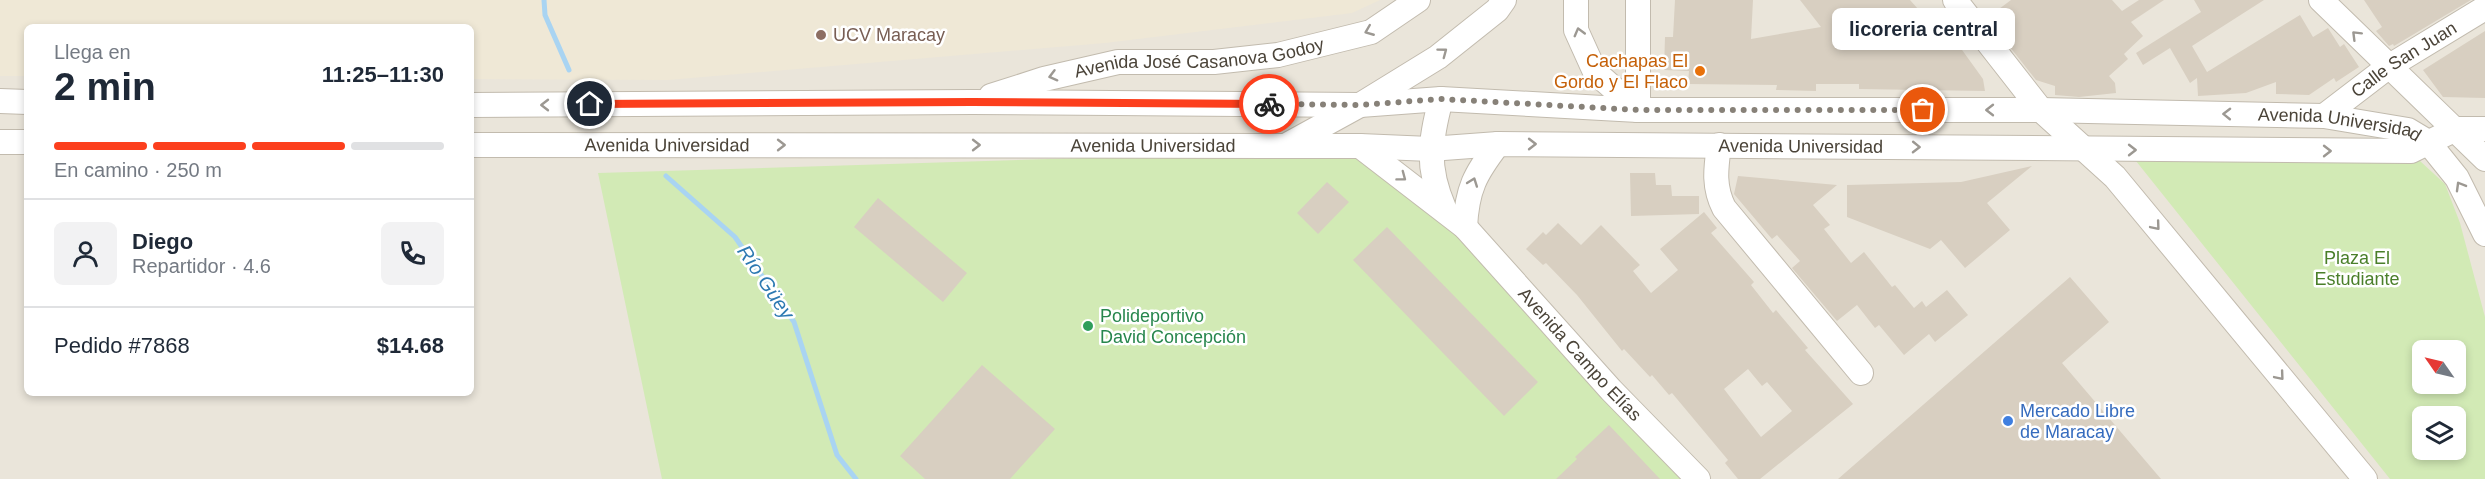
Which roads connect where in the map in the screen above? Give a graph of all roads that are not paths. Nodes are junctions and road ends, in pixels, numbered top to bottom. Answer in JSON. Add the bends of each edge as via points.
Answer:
{"nodes":[{"id":1,"x":1418,"y":0,"type":"edge"},
{"id":2,"x":1504,"y":0,"type":"edge"},
{"id":3,"x":1576,"y":0,"type":"edge"},
{"id":4,"x":1638,"y":0,"type":"edge"},
{"id":5,"x":2321,"y":0,"type":"edge"},
{"id":6,"x":1961,"y":2,"type":"edge"},
{"id":7,"x":2485,"y":8,"type":"edge"},
{"id":8,"x":2388,"y":67,"type":"junction"},
{"id":9,"x":1441,"y":99,"type":"junction"},
{"id":10,"x":0,"y":101,"type":"edge"},
{"id":11,"x":24,"y":102,"type":"edge"},
{"id":12,"x":972,"y":102,"type":"junction"},
{"id":13,"x":474,"y":105,"type":"edge"},
{"id":14,"x":1360,"y":105,"type":"junction"},
{"id":15,"x":1638,"y":110,"type":"junction"},
{"id":16,"x":2041,"y":110,"type":"junction"},
{"id":17,"x":2324,"y":116,"type":"junction"},
{"id":18,"x":2456,"y":129,"type":"junction"},
{"id":19,"x":2485,"y":129,"type":"edge"},
{"id":20,"x":0,"y":142,"type":"edge"},
{"id":21,"x":24,"y":142,"type":"edge"},
{"id":22,"x":2428,"y":142,"type":"junction"},
{"id":23,"x":1498,"y":144,"type":"junction"},
{"id":24,"x":474,"y":145,"type":"edge"},
{"id":25,"x":1719,"y":145,"type":"junction"},
{"id":26,"x":1284,"y":146,"type":"junction"},
{"id":27,"x":1360,"y":146,"type":"junction"},
{"id":28,"x":1430,"y":149,"type":"junction"},
{"id":29,"x":2085,"y":149,"type":"junction"},
{"id":30,"x":2485,"y":159,"type":"edge"},
{"id":31,"x":1444,"y":208,"type":"junction"},
{"id":32,"x":1465,"y":227,"type":"junction"},
{"id":33,"x":2485,"y":234,"type":"edge"},
{"id":34,"x":1861,"y":373,"type":"dead end"},
{"id":35,"x":1698,"y":479,"type":"edge"},
{"id":36,"x":2365,"y":479,"type":"edge"}],
"edges":[{"from":1,"to":12,"type":"street","name":"Avenida José Casanova Godoy","one_way":true,"via":[[1371,32],[1278,55],[1214,62],[1118,62],[1044,79]]},
{"from":14,"to":2,"type":"street","one_way":true,"via":[[1438,57]]},
{"from":15,"to":3,"type":"street","one_way":true,"via":[[1595,72],[1576,30]]},
{"from":4,"to":15,"type":"street"},
{"from":8,"to":5,"type":"street","one_way":true},
{"from":6,"to":16,"type":"street"},
{"from":7,"to":8,"type":"street","name":"Calle San Juan"},
{"from":8,"to":17,"type":"street","name":"Calle San Juan"},
{"from":8,"to":18,"type":"street"},
{"from":9,"to":14,"type":"street","name":"Avenida Universidad"},
{"from":9,"to":15,"type":"street","name":"Avenida Universidad"},
{"from":9,"to":28,"type":"street"},
{"from":10,"to":11,"type":"street"},
{"from":12,"to":13,"type":"street","name":"Avenida Universidad","one_way":true},
{"from":12,"to":14,"type":"street","name":"Avenida Universidad"},
{"from":14,"to":26,"type":"street"},
{"from":16,"to":15,"type":"street","name":"Avenida Universidad","one_way":true},
{"from":17,"to":16,"type":"street","name":"Avenida Universidad","one_way":true},
{"from":16,"to":29,"type":"street"},
{"from":17,"to":22,"type":"street","name":"Avenida Universidad","via":[[2408,130]]},
{"from":18,"to":19,"type":"street"},
{"from":18,"to":22,"type":"street"},
{"from":18,"to":30,"type":"street"},
{"from":20,"to":21,"type":"street"},
{"from":29,"to":22,"type":"street","name":"Avenida Universidad","one_way":true,"via":[[2411,151]]},
{"from":33,"to":22,"type":"street","one_way":true,"via":[[2457,178]]},
{"from":23,"to":25,"type":"street","name":"Avenida Universidad","one_way":true},
{"from":23,"to":28,"type":"street","name":"Avenida Universidad"},
{"from":32,"to":23,"type":"street","one_way":true,"via":[[1470,187]]},
{"from":24,"to":26,"type":"street","name":"Avenida Universidad","one_way":true},
{"from":25,"to":29,"type":"street","name":"Avenida Universidad","one_way":true},
{"from":25,"to":34,"type":"street","via":[[1715,176],[1724,208]]},
{"from":26,"to":27,"type":"street","name":"Avenida Universidad"},
{"from":27,"to":28,"type":"street","name":"Avenida Universidad"},
{"from":27,"to":31,"type":"street","name":"Avenida Campo Elías","one_way":true},
{"from":28,"to":31,"type":"street","via":[[1437,192]]},
{"from":29,"to":36,"type":"street","one_way":true,"via":[[2115,177]]},
{"from":31,"to":32,"type":"street","name":"Avenida Campo Elías"},
{"from":32,"to":35,"type":"street","name":"Avenida Campo Elías","via":[[1611,390]]}]}
